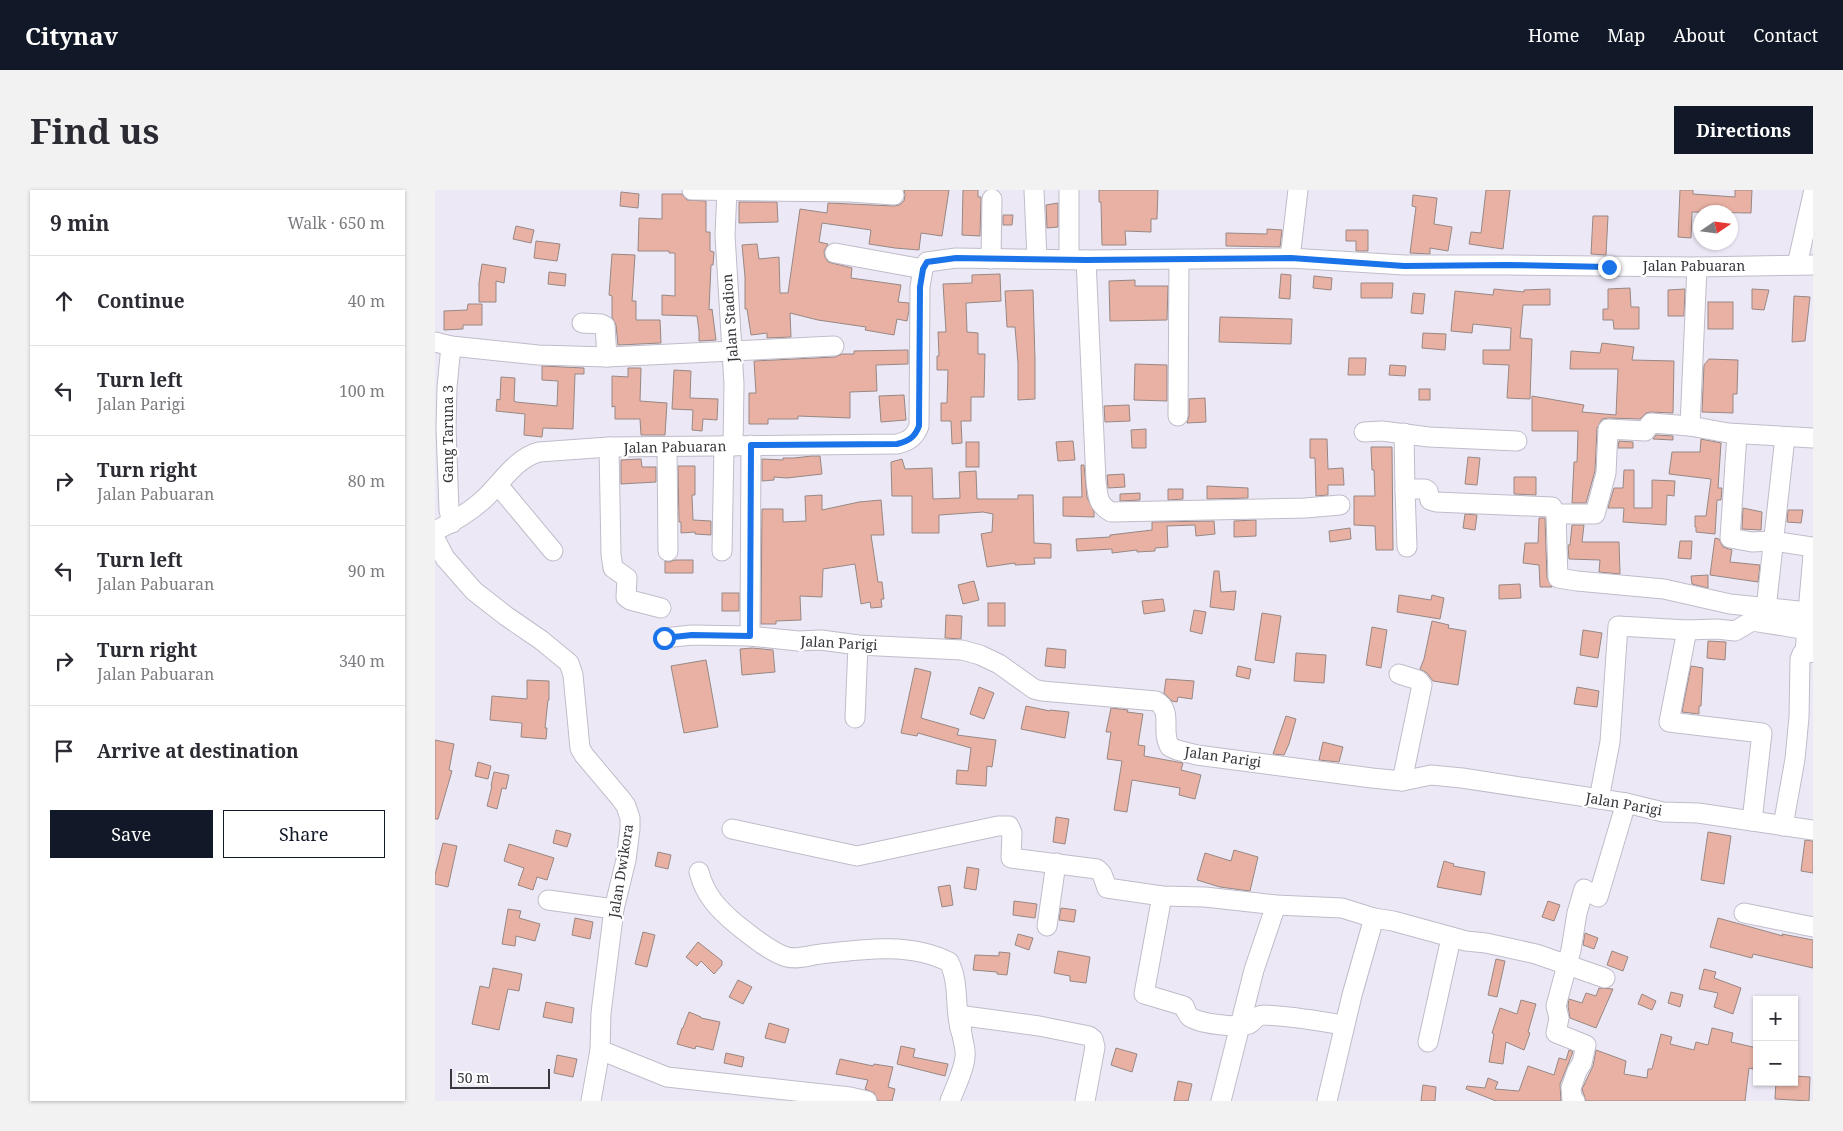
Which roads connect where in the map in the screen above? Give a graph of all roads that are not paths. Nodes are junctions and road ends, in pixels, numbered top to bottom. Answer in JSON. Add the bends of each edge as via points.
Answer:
{"nodes":[{"id":1,"x":692,"y":190,"type":"edge"},
{"id":2,"x":1034,"y":190,"type":"edge"},
{"id":3,"x":1069,"y":190,"type":"edge"},
{"id":4,"x":1298,"y":190,"type":"edge"},
{"id":5,"x":727,"y":191,"type":"edge"},
{"id":6,"x":850,"y":191,"type":"edge"},
{"id":7,"x":1813,"y":194,"type":"edge"},
{"id":8,"x":894,"y":196,"type":"dead end"},
{"id":9,"x":992,"y":199,"type":"dead end"},
{"id":10,"x":835,"y":253,"type":"dead end"},
{"id":11,"x":991,"y":258,"type":"junction"},
{"id":12,"x":1291,"y":258,"type":"junction"},
{"id":13,"x":1037,"y":259,"type":"junction"},
{"id":14,"x":1077,"y":260,"type":"junction"},
{"id":15,"x":1179,"y":260,"type":"junction"},
{"id":16,"x":1805,"y":265,"type":"edge"},
{"id":17,"x":1697,"y":267,"type":"junction"},
{"id":18,"x":923,"y":269,"type":"junction"},
{"id":19,"x":582,"y":323,"type":"dead end"},
{"id":20,"x":443,"y":344,"type":"edge"},
{"id":21,"x":834,"y":346,"type":"dead end"},
{"id":22,"x":732,"y":350,"type":"junction"},
{"id":23,"x":607,"y":357,"type":"junction"},
{"id":24,"x":1178,"y":416,"type":"dead end"},
{"id":25,"x":1690,"y":426,"type":"junction"},
{"id":26,"x":1364,"y":432,"type":"dead end"},
{"id":27,"x":1404,"y":433,"type":"junction"},
{"id":28,"x":1737,"y":434,"type":"junction"},
{"id":29,"x":1785,"y":437,"type":"junction"},
{"id":30,"x":1813,"y":438,"type":"edge"},
{"id":31,"x":1517,"y":441,"type":"dead end"},
{"id":32,"x":736,"y":446,"type":"junction"},
{"id":33,"x":609,"y":447,"type":"junction"},
{"id":34,"x":667,"y":447,"type":"junction"},
{"id":35,"x":498,"y":486,"type":"junction"},
{"id":36,"x":1405,"y":489,"type":"junction"},
{"id":37,"x":1340,"y":505,"type":"dead end"},
{"id":38,"x":1556,"y":514,"type":"junction"},
{"id":39,"x":443,"y":527,"type":"edge"},
{"id":40,"x":435,"y":539,"type":"edge"},
{"id":41,"x":1773,"y":541,"type":"junction"},
{"id":42,"x":1813,"y":546,"type":"edge"},
{"id":43,"x":1407,"y":547,"type":"dead end"},
{"id":44,"x":553,"y":551,"type":"dead end"},
{"id":45,"x":668,"y":551,"type":"dead end"},
{"id":46,"x":722,"y":551,"type":"dead end"},
{"id":47,"x":1813,"y":555,"type":"edge"},
{"id":48,"x":661,"y":608,"type":"dead end"},
{"id":49,"x":1766,"y":609,"type":"junction"},
{"id":50,"x":1810,"y":618,"type":"edge"},
{"id":51,"x":750,"y":630,"type":"junction"},
{"id":52,"x":1687,"y":630,"type":"junction"},
{"id":53,"x":664,"y":638,"type":"dead end"},
{"id":54,"x":858,"y":645,"type":"junction"},
{"id":55,"x":1809,"y":653,"type":"edge"},
{"id":56,"x":1399,"y":674,"type":"dead end"},
{"id":57,"x":855,"y":718,"type":"dead end"},
{"id":58,"x":1402,"y":781,"type":"junction"},
{"id":59,"x":1599,"y":799,"type":"junction"},
{"id":60,"x":1626,"y":803,"type":"junction"},
{"id":61,"x":1752,"y":821,"type":"junction"},
{"id":62,"x":1783,"y":826,"type":"junction"},
{"id":63,"x":732,"y":829,"type":"dead end"},
{"id":64,"x":1813,"y":830,"type":"edge"},
{"id":65,"x":1056,"y":864,"type":"junction"},
{"id":66,"x":699,"y":872,"type":"dead end"},
{"id":67,"x":1162,"y":896,"type":"junction"},
{"id":68,"x":548,"y":900,"type":"dead end"},
{"id":69,"x":1276,"y":905,"type":"junction"},
{"id":70,"x":614,"y":909,"type":"junction"},
{"id":71,"x":1744,"y":913,"type":"dead end"},
{"id":72,"x":1374,"y":918,"type":"junction"},
{"id":73,"x":1047,"y":926,"type":"dead end"},
{"id":74,"x":1813,"y":927,"type":"edge"},
{"id":75,"x":1451,"y":938,"type":"junction"},
{"id":76,"x":1567,"y":964,"type":"junction"},
{"id":77,"x":1605,"y":978,"type":"dead end"},
{"id":78,"x":1344,"y":1025,"type":"junction"},
{"id":79,"x":1240,"y":1026,"type":"junction"},
{"id":80,"x":961,"y":1032,"type":"junction"},
{"id":81,"x":1428,"y":1042,"type":"dead end"},
{"id":82,"x":600,"y":1050,"type":"junction"},
{"id":83,"x":591,"y":1101,"type":"edge"},
{"id":84,"x":867,"y":1101,"type":"edge"},
{"id":85,"x":950,"y":1101,"type":"edge"},
{"id":86,"x":1085,"y":1101,"type":"edge"},
{"id":87,"x":1221,"y":1101,"type":"edge"},
{"id":88,"x":1327,"y":1101,"type":"edge"},
{"id":89,"x":1575,"y":1101,"type":"edge"}],
"edges":[{"from":1,"to":5,"type":"street"},
{"from":2,"to":13,"type":"street"},
{"from":3,"to":14,"type":"street"},
{"from":4,"to":12,"type":"street"},
{"from":5,"to":6,"type":"street"},
{"from":5,"to":22,"type":"street","name":"Jalan Stadion","via":[[725,235]]},
{"from":6,"to":8,"type":"street"},
{"from":7,"to":16,"type":"street"},
{"from":9,"to":11,"type":"street"},
{"from":10,"to":18,"type":"street"},
{"from":11,"to":13,"type":"street","name":"Jalan Pabuaran"},
{"from":11,"to":18,"type":"street","name":"Jalan Pabuaran","via":[[936,260],[927,262]]},
{"from":12,"to":15,"type":"street","name":"Jalan Pabuaran"},
{"from":12,"to":17,"type":"street","name":"Jalan Pabuaran","via":[[1404,266]]},
{"from":13,"to":14,"type":"street","name":"Jalan Pabuaran"},
{"from":14,"to":15,"type":"street","name":"Jalan Pabuaran"},
{"from":14,"to":37,"type":"street","via":[[1096,481],[1098,499],[1103,508],[1111,512]]},
{"from":15,"to":24,"type":"street"},
{"from":16,"to":17,"type":"street","name":"Jalan Pabuaran"},
{"from":17,"to":25,"type":"street"},
{"from":18,"to":32,"type":"street","name":"Jalan Pabuaran","via":[[920,287],[919,426],[916,435],[897,444]]},
{"from":19,"to":23,"type":"street","via":[[605,326]]},
{"from":20,"to":23,"type":"street","via":[[538,355]]},
{"from":20,"to":39,"type":"street","name":"Gang Taruna 3","via":[[449,510]]},
{"from":21,"to":22,"type":"street"},
{"from":22,"to":23,"type":"street"},
{"from":22,"to":32,"type":"street","name":"Jalan Stadion"},
{"from":25,"to":28,"type":"street"},
{"from":25,"to":38,"type":"street","via":[[1651,422],[1645,431],[1608,429],[1606,473],[1595,514]]},
{"from":26,"to":27,"type":"street"},
{"from":27,"to":31,"type":"street"},
{"from":27,"to":36,"type":"street"},
{"from":28,"to":29,"type":"street"},
{"from":28,"to":41,"type":"street","via":[[1730,538]]},
{"from":29,"to":30,"type":"street"},
{"from":29,"to":41,"type":"street"},
{"from":32,"to":34,"type":"street","name":"Jalan Pabuaran"},
{"from":32,"to":46,"type":"street"},
{"from":32,"to":51,"type":"street"},
{"from":33,"to":34,"type":"street","name":"Jalan Pabuaran"},
{"from":33,"to":35,"type":"street","name":"Jalan Pabuaran","via":[[530,454]]},
{"from":33,"to":48,"type":"street","via":[[613,568],[626,575],[626,597]]},
{"from":34,"to":45,"type":"street"},
{"from":35,"to":39,"type":"street","name":"Jalan Pabuaran","via":[[468,513]]},
{"from":35,"to":44,"type":"street"},
{"from":36,"to":38,"type":"street","via":[[1425,489],[1430,500],[1436,502],[1552,507]]},
{"from":36,"to":43,"type":"street"},
{"from":38,"to":49,"type":"street","via":[[1558,578],[1663,589]]},
{"from":40,"to":70,"type":"street","name":"Jalan Dwikora","via":[[445,558],[474,591],[541,640],[570,666],[580,748],[626,806],[630,818],[626,860]]},
{"from":41,"to":42,"type":"street"},
{"from":41,"to":49,"type":"street"},
{"from":47,"to":50,"type":"street"},
{"from":49,"to":50,"type":"street"},
{"from":50,"to":52,"type":"street","via":[[1752,621],[1735,631]]},
{"from":50,"to":55,"type":"street"},
{"from":51,"to":53,"type":"street","name":"Jalan Parigi"},
{"from":51,"to":54,"type":"street","name":"Jalan Parigi","via":[[798,641],[821,640]]},
{"from":52,"to":59,"type":"street","via":[[1618,626],[1610,742]]},
{"from":52,"to":61,"type":"street","via":[[1669,722],[1762,733]]},
{"from":54,"to":57,"type":"street"},
{"from":54,"to":58,"type":"street","name":"Jalan Parigi","via":[[962,650],[999,664],[1034,689],[1156,701],[1166,709],[1167,743],[1177,750]]},
{"from":55,"to":62,"type":"street","via":[[1803,654],[1801,659],[1795,759]]},
{"from":56,"to":58,"type":"street","via":[[1418,680],[1421,685]]},
{"from":58,"to":59,"type":"street","name":"Jalan Parigi","via":[[1431,775]]},
{"from":59,"to":60,"type":"street","name":"Jalan Parigi"},
{"from":60,"to":61,"type":"street","name":"Jalan Parigi","via":[[1663,812],[1698,813]]},
{"from":60,"to":76,"type":"street","via":[[1598,897],[1584,889]]},
{"from":61,"to":62,"type":"street","name":"Jalan Parigi"},
{"from":62,"to":64,"type":"street","name":"Jalan Parigi"},
{"from":63,"to":65,"type":"street","via":[[857,856],[1009,826],[1012,833],[1011,858]]},
{"from":65,"to":67,"type":"street","via":[[1097,868],[1103,874],[1107,888]]},
{"from":65,"to":73,"type":"street"},
{"from":66,"to":80,"type":"street","via":[[702,884],[721,911],[744,930],[789,958],[882,949],[916,951],[949,962],[955,979]]},
{"from":67,"to":69,"type":"street"},
{"from":67,"to":79,"type":"street","via":[[1144,994],[1184,1006],[1187,1015],[1193,1019]]},
{"from":68,"to":70,"type":"street"},
{"from":69,"to":72,"type":"street","via":[[1342,908]]},
{"from":69,"to":79,"type":"street","via":[[1254,970]]},
{"from":70,"to":82,"type":"street","name":"Jalan Dwikora","via":[[601,1013]]},
{"from":71,"to":74,"type":"street"},
{"from":72,"to":75,"type":"street"},
{"from":72,"to":78,"type":"street"},
{"from":75,"to":76,"type":"street","via":[[1508,948]]},
{"from":75,"to":81,"type":"street"},
{"from":76,"to":77,"type":"street"},
{"from":76,"to":89,"type":"street","via":[[1556,1006],[1559,1018],[1556,1033],[1586,1045],[1571,1088],[1572,1100]]},
{"from":78,"to":79,"type":"street","via":[[1291,1016],[1262,1015]]},
{"from":78,"to":88,"type":"street"},
{"from":79,"to":87,"type":"street"},
{"from":80,"to":85,"type":"street","via":[[965,1056]]},
{"from":80,"to":86,"type":"street","via":[[963,1018],[977,1016],[1089,1036],[1095,1047]]},
{"from":82,"to":83,"type":"street","name":"Jalan Dwikora"},
{"from":82,"to":84,"type":"street","via":[[667,1077]]}]}
